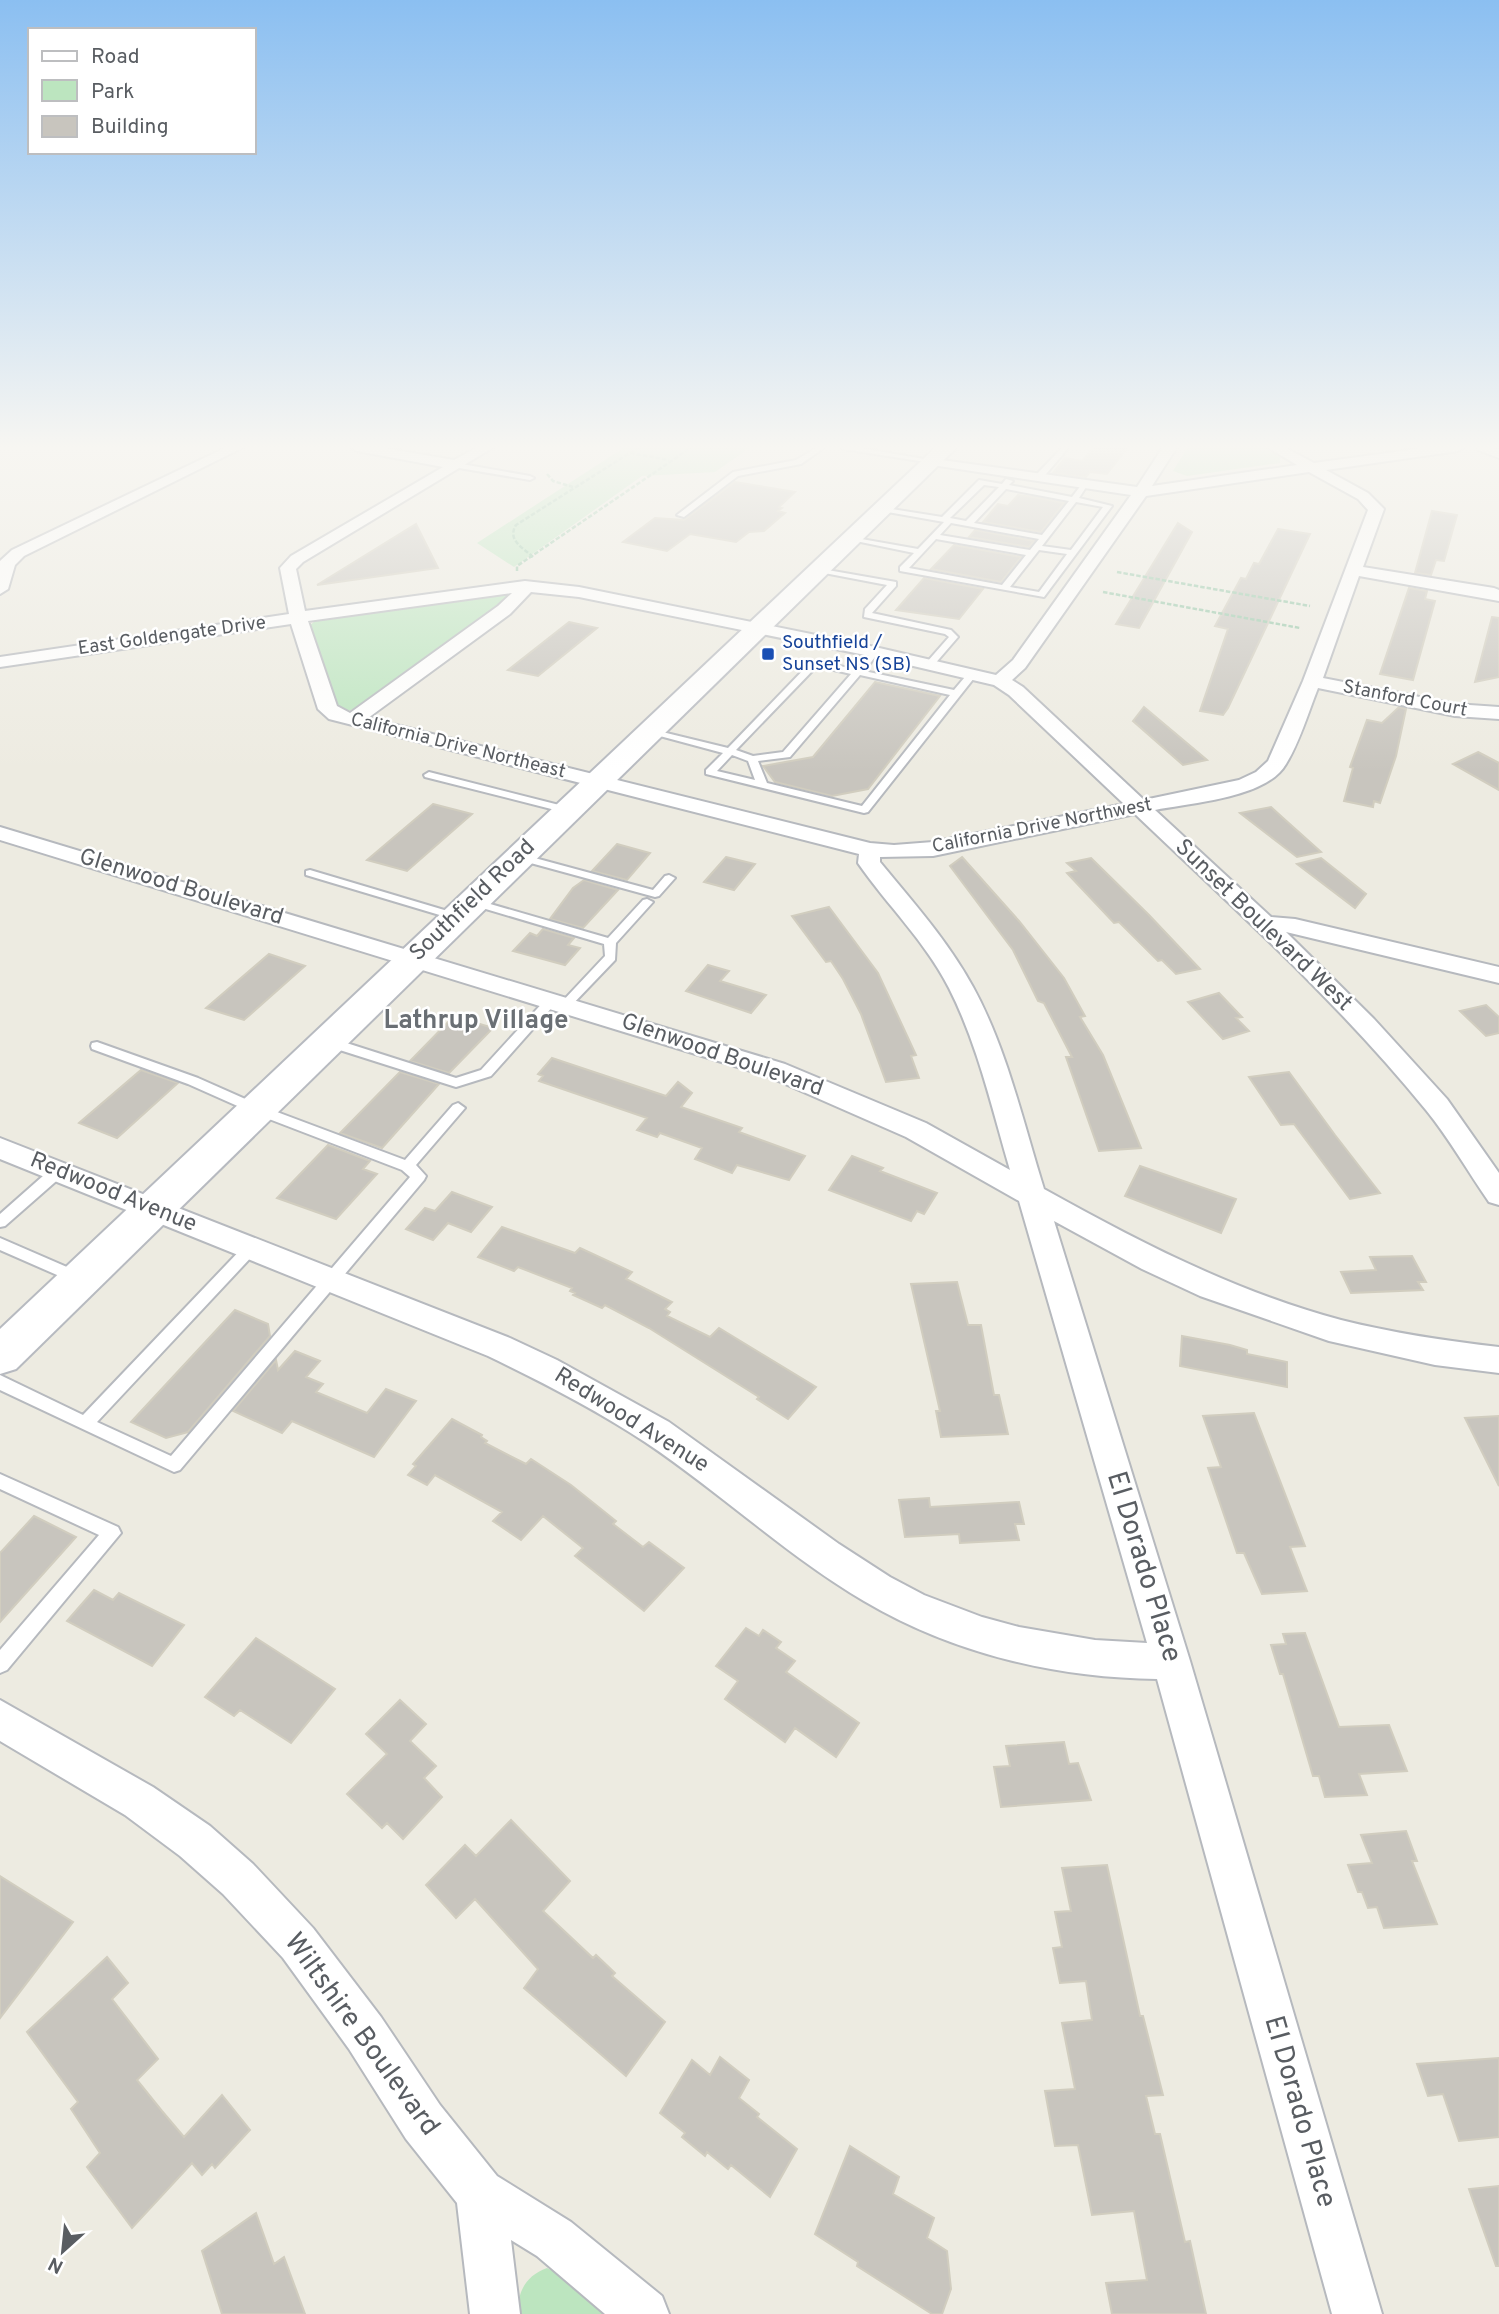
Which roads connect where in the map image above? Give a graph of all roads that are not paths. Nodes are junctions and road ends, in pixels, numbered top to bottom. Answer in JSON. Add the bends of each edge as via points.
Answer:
{"nodes":[{"id":1,"x":16,"y":555,"type":"edge"},
{"id":2,"x":304,"y":555,"type":"edge"},
{"id":3,"x":834,"y":555,"type":"edge"},
{"id":4,"x":916,"y":555,"type":"edge"},
{"id":5,"x":1030,"y":555,"type":"edge"},
{"id":6,"x":1071,"y":555,"type":"edge"},
{"id":7,"x":1096,"y":555,"type":"edge"},
{"id":8,"x":1359,"y":555,"type":"edge"},
{"id":9,"x":1354,"y":570,"type":"junction"},
{"id":10,"x":816,"y":573,"type":"junction"},
{"id":11,"x":521,"y":579,"type":"junction"},
{"id":12,"x":1004,"y":588,"type":"junction"},
{"id":13,"x":0,"y":589,"type":"edge"},
{"id":14,"x":1495,"y":593,"type":"edge"},
{"id":15,"x":298,"y":618,"type":"junction"},
{"id":16,"x":757,"y":629,"type":"junction"},
{"id":17,"x":875,"y":652,"type":"junction"},
{"id":18,"x":0,"y":662,"type":"edge"},
{"id":19,"x":930,"y":664,"type":"junction"},
{"id":20,"x":857,"y":672,"type":"junction"},
{"id":21,"x":973,"y":673,"type":"junction"},
{"id":22,"x":1000,"y":681,"type":"junction"},
{"id":23,"x":1312,"y":681,"type":"junction"},
{"id":24,"x":958,"y":694,"type":"junction"},
{"id":25,"x":1476,"y":712,"type":"junction"},
{"id":26,"x":1499,"y":713,"type":"edge"},
{"id":27,"x":353,"y":720,"type":"junction"},
{"id":28,"x":1499,"y":728,"type":"edge"},
{"id":29,"x":650,"y":732,"type":"junction"},
{"id":30,"x":729,"y":751,"type":"junction"},
{"id":31,"x":752,"y":759,"type":"junction"},
{"id":32,"x":429,"y":775,"type":"dead end"},
{"id":33,"x":598,"y":781,"type":"junction"},
{"id":34,"x":762,"y":784,"type":"junction"},
{"id":35,"x":1139,"y":807,"type":"junction"},
{"id":36,"x":567,"y":810,"type":"junction"},
{"id":37,"x":0,"y":833,"type":"edge"},
{"id":38,"x":870,"y":850,"type":"junction"},
{"id":39,"x":520,"y":857,"type":"junction"},
{"id":40,"x":310,"y":873,"type":"dead end"},
{"id":41,"x":669,"y":878,"type":"dead end"},
{"id":42,"x":647,"y":902,"type":"dead end"},
{"id":43,"x":465,"y":909,"type":"junction"},
{"id":44,"x":1264,"y":924,"type":"junction"},
{"id":45,"x":611,"y":942,"type":"junction"},
{"id":46,"x":414,"y":959,"type":"junction"},
{"id":47,"x":1499,"y":975,"type":"edge"},
{"id":48,"x":558,"y":1003,"type":"junction"},
{"id":49,"x":328,"y":1041,"type":"junction"},
{"id":50,"x":97,"y":1046,"type":"dead end"},
{"id":51,"x":458,"y":1108,"type":"dead end"},
{"id":52,"x":257,"y":1110,"type":"junction"},
{"id":53,"x":0,"y":1148,"type":"edge"},
{"id":54,"x":407,"y":1166,"type":"junction"},
{"id":55,"x":57,"y":1172,"type":"junction"},
{"id":56,"x":1031,"y":1194,"type":"junction"},
{"id":57,"x":1499,"y":1195,"type":"edge"},
{"id":58,"x":153,"y":1209,"type":"junction"},
{"id":59,"x":0,"y":1222,"type":"edge"},
{"id":60,"x":0,"y":1244,"type":"edge"},
{"id":61,"x":252,"y":1247,"type":"junction"},
{"id":62,"x":80,"y":1279,"type":"junction"},
{"id":63,"x":334,"y":1280,"type":"junction"},
{"id":64,"x":0,"y":1356,"type":"edge"},
{"id":65,"x":1499,"y":1360,"type":"edge"},
{"id":66,"x":0,"y":1382,"type":"edge"},
{"id":67,"x":85,"y":1424,"type":"junction"},
{"id":68,"x":0,"y":1481,"type":"edge"},
{"id":69,"x":1171,"y":1661,"type":"junction"},
{"id":70,"x":0,"y":1664,"type":"edge"},
{"id":71,"x":0,"y":1719,"type":"edge"},
{"id":72,"x":480,"y":2193,"type":"junction"},
{"id":73,"x":495,"y":2314,"type":"edge"},
{"id":74,"x":644,"y":2314,"type":"edge"},
{"id":75,"x":1357,"y":2314,"type":"edge"}],
"edges":[{"from":1,"to":13,"type":"street","via":[[7,563]]},
{"from":2,"to":15,"type":"street","name":"California Drive Northeast","via":[[288,568]]},
{"from":3,"to":10,"type":"main road","name":"Southfield Road"},
{"from":4,"to":12,"type":"lane","via":[[903,569]]},
{"from":5,"to":12,"type":"lane"},
{"from":6,"to":12,"type":"lane","via":[[1041,595]]},
{"from":7,"to":22,"type":"street","via":[[1019,664]]},
{"from":8,"to":9,"type":"street","name":"California Drive Northwest"},
{"from":9,"to":14,"type":"street"},
{"from":9,"to":23,"type":"street","name":"California Drive Northwest"},
{"from":10,"to":16,"type":"main road","name":"Southfield Road"},
{"from":10,"to":19,"type":"lane","via":[[890,588],[867,615],[954,636]]},
{"from":11,"to":15,"type":"street","name":"East Goldengate Drive","via":[[456,594]]},
{"from":11,"to":16,"type":"street","name":"East Goldengate Drive"},
{"from":11,"to":27,"type":"street","via":[[519,596],[493,618]]},
{"from":15,"to":18,"type":"street","name":"East Goldengate Drive"},
{"from":15,"to":27,"type":"street","name":"California Drive Northeast","via":[[328,709]]},
{"from":16,"to":17,"type":"street","name":"East Goldengate Drive"},
{"from":16,"to":29,"type":"main road","name":"Southfield Road"},
{"from":17,"to":19,"type":"street","name":"East Goldengate Drive"},
{"from":17,"to":20,"type":"lane"},
{"from":19,"to":21,"type":"street","name":"East Goldengate Drive"},
{"from":20,"to":24,"type":"lane"},
{"from":20,"to":30,"type":"lane","via":[[815,663]]},
{"from":20,"to":31,"type":"lane","via":[[786,755]]},
{"from":21,"to":22,"type":"street","name":"East Goldengate Drive"},
{"from":21,"to":24,"type":"lane"},
{"from":22,"to":35,"type":"street","name":"Sunset Boulevard West"},
{"from":23,"to":25,"type":"street","name":"Stanford Court"},
{"from":23,"to":35,"type":"street","name":"California Drive Northwest","via":[[1269,774],[1257,782]]},
{"from":24,"to":34,"type":"lane","via":[[864,810]]},
{"from":25,"to":26,"type":"street","name":"Stanford Court"},
{"from":25,"to":28,"type":"street"},
{"from":27,"to":33,"type":"street","name":"California Drive Northeast"},
{"from":29,"to":30,"type":"lane"},
{"from":29,"to":33,"type":"main road","name":"Southfield Road"},
{"from":30,"to":31,"type":"lane"},
{"from":30,"to":34,"type":"lane","via":[[710,772]]},
{"from":31,"to":34,"type":"lane"},
{"from":32,"to":36,"type":"lane"},
{"from":33,"to":36,"type":"main road","name":"Southfield Road"},
{"from":33,"to":38,"type":"street","name":"California Drive Northwest"},
{"from":35,"to":38,"type":"street","name":"California Drive Northwest","via":[[933,849]]},
{"from":35,"to":44,"type":"street","name":"Sunset Boulevard West"},
{"from":36,"to":39,"type":"main road","name":"Southfield Road"},
{"from":37,"to":46,"type":"street","name":"Glenwood Boulevard"},
{"from":38,"to":56,"type":"street","name":"El Dorado Place","via":[[869,863],[923,929],[961,986],[987,1047]]},
{"from":39,"to":41,"type":"lane","via":[[655,894]]},
{"from":39,"to":43,"type":"main road","name":"Southfield Road"},
{"from":40,"to":43,"type":"lane"},
{"from":42,"to":45,"type":"lane"},
{"from":43,"to":45,"type":"lane"},
{"from":43,"to":46,"type":"main road","name":"Southfield Road"},
{"from":44,"to":47,"type":"street","via":[[1295,926]]},
{"from":44,"to":57,"type":"street","name":"Sunset Boulevard West","via":[[1437,1105]]},
{"from":45,"to":48,"type":"lane","via":[[611,957]]},
{"from":46,"to":48,"type":"street","name":"Glenwood Boulevard"},
{"from":46,"to":49,"type":"main road","name":"Southfield Road"},
{"from":48,"to":49,"type":"lane","via":[[486,1073],[456,1083]]},
{"from":48,"to":56,"type":"street","name":"Glenwood Boulevard","via":[[776,1069],[916,1130]]},
{"from":49,"to":52,"type":"main road","name":"Southfield Road"},
{"from":50,"to":52,"type":"lane"},
{"from":51,"to":54,"type":"lane"},
{"from":52,"to":54,"type":"lane"},
{"from":52,"to":58,"type":"main road","name":"Southfield Road"},
{"from":53,"to":55,"type":"street","name":"Redwood Avenue"},
{"from":54,"to":63,"type":"lane","via":[[419,1176]]},
{"from":55,"to":58,"type":"street","name":"Redwood Avenue"},
{"from":55,"to":59,"type":"lane"},
{"from":56,"to":65,"type":"street","name":"Glenwood Boulevard","via":[[1153,1261],[1254,1304],[1394,1345]]},
{"from":56,"to":69,"type":"street","name":"El Dorado Place"},
{"from":58,"to":61,"type":"street","name":"Redwood Avenue"},
{"from":58,"to":62,"type":"main road","name":"Southfield Road"},
{"from":60,"to":62,"type":"lane"},
{"from":61,"to":63,"type":"street","name":"Redwood Avenue"},
{"from":61,"to":67,"type":"lane"},
{"from":62,"to":64,"type":"main road","name":"Southfield Road"},
{"from":63,"to":67,"type":"lane","via":[[174,1465]]},
{"from":63,"to":69,"type":"street","name":"Redwood Avenue","via":[[499,1347],[601,1397],[710,1468],[851,1573],[928,1614],[1032,1647],[1129,1662]]},
{"from":66,"to":67,"type":"lane"},
{"from":68,"to":70,"type":"lane","via":[[111,1533]]},
{"from":69,"to":75,"type":"street","name":"El Dorado Place"},
{"from":71,"to":72,"type":"street","name":"Wiltshire Boulevard","via":[[139,1801],[195,1840],[238,1880],[298,1943],[423,2122]]},
{"from":72,"to":73,"type":"street"},
{"from":72,"to":74,"type":"street","name":"Wiltshire Boulevard","via":[[554,2239]]}]}
